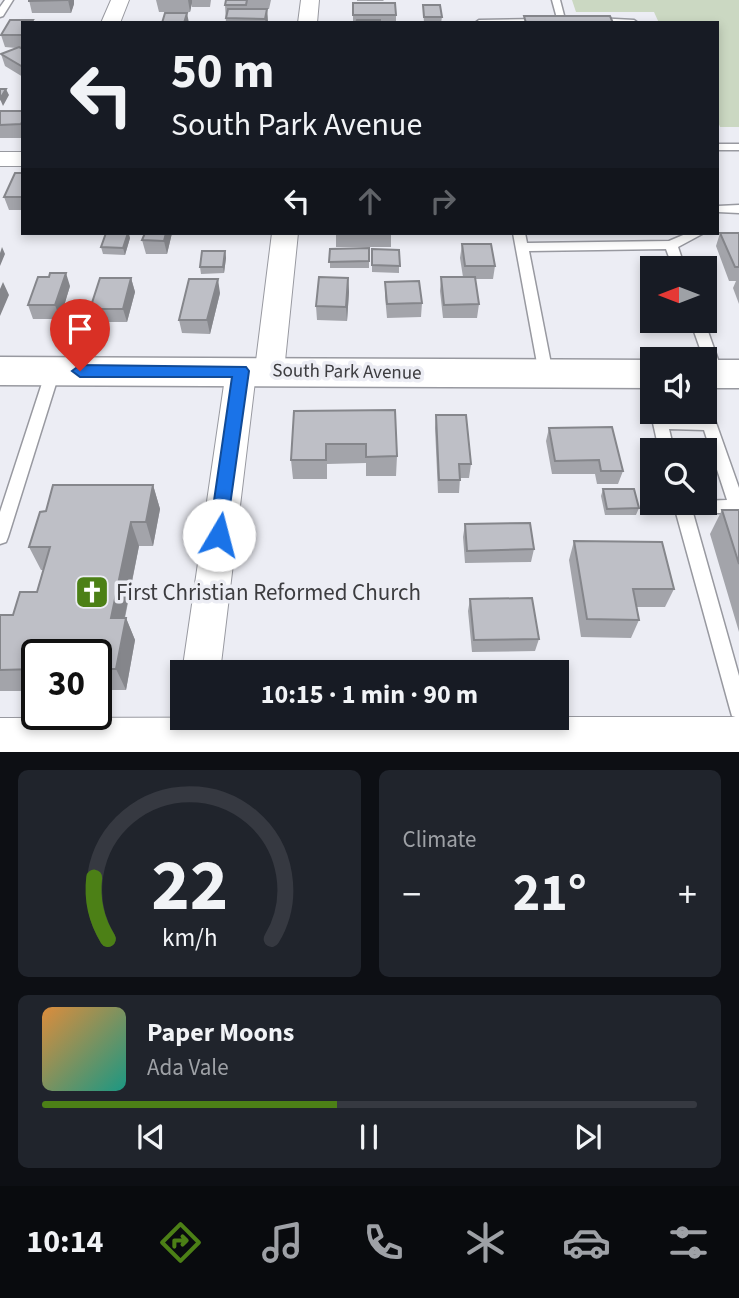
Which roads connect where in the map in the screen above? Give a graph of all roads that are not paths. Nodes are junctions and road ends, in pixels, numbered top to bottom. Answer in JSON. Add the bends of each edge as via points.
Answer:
{"nodes":[{"id":1,"x":9,"y":0,"type":"edge"},
{"id":2,"x":120,"y":0,"type":"edge"},
{"id":3,"x":310,"y":0,"type":"edge"},
{"id":4,"x":556,"y":0,"type":"edge"},
{"id":5,"x":0,"y":14,"type":"edge"},
{"id":6,"x":111,"y":21,"type":"edge"},
{"id":7,"x":307,"y":21,"type":"edge"},
{"id":8,"x":562,"y":21,"type":"edge"},
{"id":9,"x":719,"y":147,"type":"edge"},
{"id":10,"x":739,"y":147,"type":"edge"},
{"id":11,"x":0,"y":159,"type":"edge"},
{"id":12,"x":21,"y":159,"type":"edge"},
{"id":13,"x":719,"y":209,"type":"edge"},
{"id":14,"x":739,"y":209,"type":"edge"},
{"id":15,"x":285,"y":235,"type":"edge"},
{"id":16,"x":519,"y":235,"type":"edge"},
{"id":17,"x":694,"y":235,"type":"edge"},
{"id":18,"x":671,"y":245,"type":"junction"},
{"id":19,"x":522,"y":247,"type":"junction"},
{"id":20,"x":675,"y":256,"type":"edge"},
{"id":21,"x":703,"y":333,"type":"edge"},
{"id":22,"x":0,"y":371,"type":"edge"},
{"id":23,"x":53,"y":371,"type":"junction"},
{"id":24,"x":255,"y":371,"type":"junction"},
{"id":25,"x":546,"y":374,"type":"junction"},
{"id":26,"x":640,"y":374,"type":"edge"},
{"id":27,"x":720,"y":374,"type":"edge"},
{"id":28,"x":664,"y":438,"type":"edge"},
{"id":29,"x":715,"y":438,"type":"edge"},
{"id":30,"x":717,"y":444,"type":"edge"},
{"id":31,"x":717,"y":506,"type":"edge"},
{"id":32,"x":738,"y":506,"type":"edge"},
{"id":33,"x":685,"y":515,"type":"edge"},
{"id":34,"x":0,"y":537,"type":"edge"},
{"id":35,"x":203,"y":660,"type":"edge"},
{"id":36,"x":739,"y":709,"type":"edge"},
{"id":37,"x":192,"y":736,"type":"edge"},
{"id":38,"x":739,"y":737,"type":"edge"},
{"id":39,"x":3,"y":743,"type":"edge"},
{"id":40,"x":336,"y":745,"type":"edge"}],
"edges":[{"from":1,"to":5,"type":"lane"},
{"from":2,"to":6,"type":"street"},
{"from":3,"to":7,"type":"street"},
{"from":4,"to":8,"type":"lane"},
{"from":9,"to":10,"type":"lane"},
{"from":11,"to":12,"type":"street"},
{"from":13,"to":14,"type":"lane"},
{"from":15,"to":24,"type":"street"},
{"from":16,"to":19,"type":"lane"},
{"from":17,"to":18,"type":"lane"},
{"from":18,"to":19,"type":"lane"},
{"from":18,"to":20,"type":"lane"},
{"from":19,"to":25,"type":"lane"},
{"from":21,"to":27,"type":"lane"},
{"from":22,"to":23,"type":"street","name":"South Park Avenue"},
{"from":23,"to":24,"type":"street","name":"South Park Avenue"},
{"from":23,"to":34,"type":"lane"},
{"from":24,"to":25,"type":"street","name":"South Park Avenue"},
{"from":24,"to":35,"type":"street"},
{"from":25,"to":26,"type":"street","name":"South Park Avenue"},
{"from":28,"to":29,"type":"lane","via":[[660,423],[710,424]]},
{"from":30,"to":32,"type":"lane"},
{"from":31,"to":32,"type":"lane"},
{"from":33,"to":36,"type":"lane"},
{"from":37,"to":39,"type":"street"},
{"from":37,"to":40,"type":"street"},
{"from":38,"to":40,"type":"street"}]}
